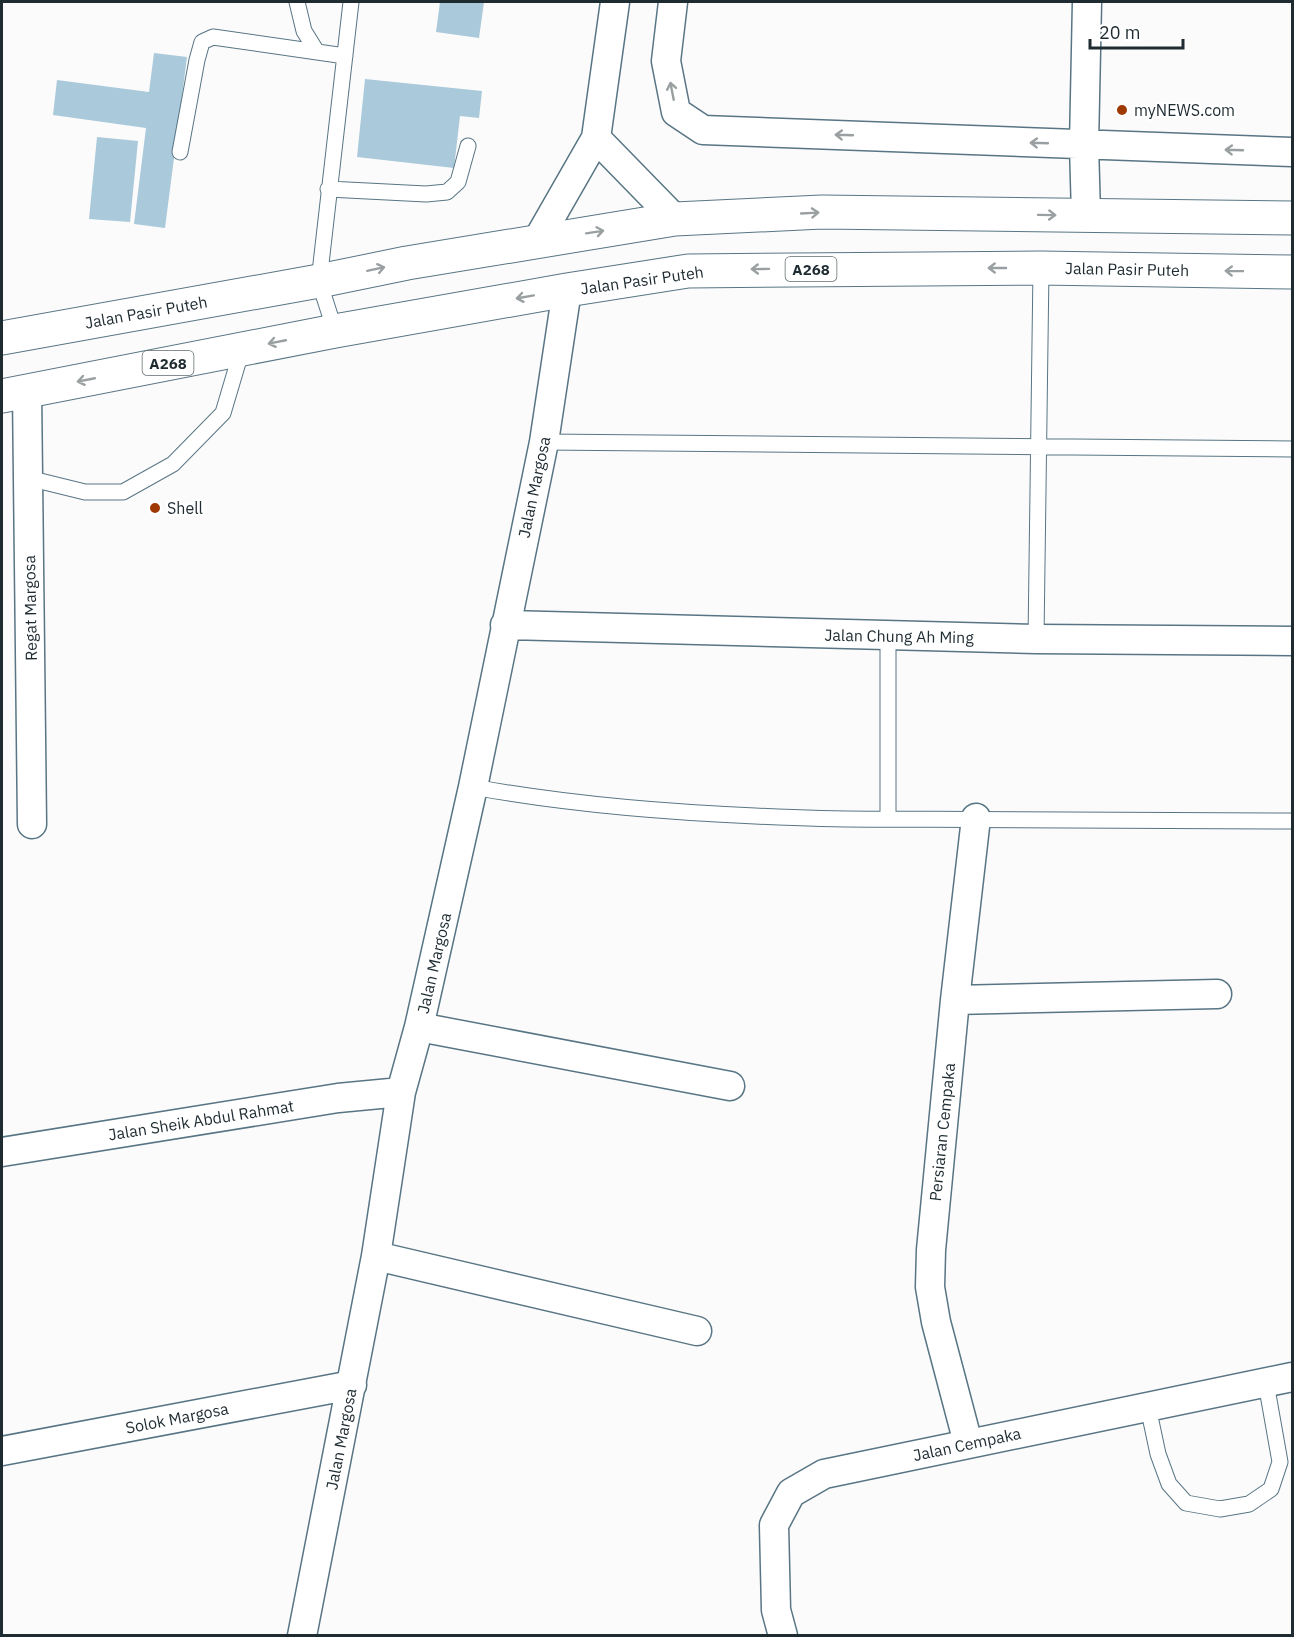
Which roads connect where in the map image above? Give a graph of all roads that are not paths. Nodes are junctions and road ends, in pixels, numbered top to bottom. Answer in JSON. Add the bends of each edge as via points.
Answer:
{"nodes":[{"id":1,"x":297,"y":2,"type":"edge"},
{"id":2,"x":351,"y":2,"type":"edge"},
{"id":3,"x":615,"y":2,"type":"edge"},
{"id":4,"x":673,"y":2,"type":"edge"},
{"id":5,"x":1087,"y":2,"type":"edge"},
{"id":6,"x":317,"y":52,"type":"junction"},
{"id":7,"x":345,"y":56,"type":"junction"},
{"id":8,"x":596,"y":138,"type":"junction"},
{"id":9,"x":1084,"y":145,"type":"junction"},
{"id":10,"x":468,"y":146,"type":"dead end"},
{"id":11,"x":180,"y":152,"type":"dead end"},
{"id":12,"x":1293,"y":152,"type":"edge"},
{"id":13,"x":328,"y":189,"type":"junction"},
{"id":14,"x":1086,"y":215,"type":"junction"},
{"id":15,"x":1293,"y":218,"type":"edge"},
{"id":16,"x":675,"y":219,"type":"junction"},
{"id":17,"x":537,"y":241,"type":"junction"},
{"id":18,"x":1041,"y":268,"type":"junction"},
{"id":19,"x":1293,"y":272,"type":"edge"},
{"id":20,"x":319,"y":281,"type":"junction"},
{"id":21,"x":567,"y":290,"type":"junction"},
{"id":22,"x":335,"y":331,"type":"junction"},
{"id":23,"x":2,"y":338,"type":"edge"},
{"id":24,"x":242,"y":349,"type":"junction"},
{"id":25,"x":14,"y":393,"type":"edge"},
{"id":26,"x":544,"y":442,"type":"junction"},
{"id":27,"x":1039,"y":446,"type":"junction"},
{"id":28,"x":1293,"y":448,"type":"edge"},
{"id":29,"x":28,"y":478,"type":"junction"},
{"id":30,"x":505,"y":625,"type":"junction"},
{"id":31,"x":888,"y":636,"type":"junction"},
{"id":32,"x":1035,"y":639,"type":"junction"},
{"id":33,"x":1293,"y":641,"type":"edge"},
{"id":34,"x":473,"y":787,"type":"junction"},
{"id":35,"x":976,"y":818,"type":"junction"},
{"id":36,"x":888,"y":819,"type":"junction"},
{"id":37,"x":1293,"y":820,"type":"edge"},
{"id":38,"x":32,"y":824,"type":"dead end"},
{"id":39,"x":1217,"y":994,"type":"dead end"},
{"id":40,"x":955,"y":1000,"type":"junction"},
{"id":41,"x":419,"y":1027,"type":"junction"},
{"id":42,"x":729,"y":1086,"type":"dead end"},
{"id":43,"x":401,"y":1092,"type":"junction"},
{"id":44,"x":2,"y":1152,"type":"edge"},
{"id":45,"x":376,"y":1256,"type":"junction"},
{"id":46,"x":697,"y":1330,"type":"dead end"},
{"id":47,"x":1279,"y":1380,"type":"edge"},
{"id":48,"x":352,"y":1385,"type":"junction"},
{"id":49,"x":1148,"y":1407,"type":"junction"},
{"id":50,"x":968,"y":1443,"type":"junction"},
{"id":51,"x":2,"y":1451,"type":"edge"},
{"id":52,"x":302,"y":1635,"type":"edge"},
{"id":53,"x":783,"y":1635,"type":"edge"}],
"edges":[{"from":1,"to":6,"type":"lane","via":[[304,31]]},
{"from":2,"to":7,"type":"lane"},
{"from":3,"to":8,"type":"street"},
{"from":9,"to":4,"type":"street","one_way":true,"via":[[703,130],[676,112],[666,61]]},
{"from":5,"to":9,"type":"street"},
{"from":6,"to":7,"type":"lane"},
{"from":6,"to":11,"type":"lane","via":[[213,37],[202,42]]},
{"from":7,"to":13,"type":"lane"},
{"from":8,"to":16,"type":"street"},
{"from":8,"to":17,"type":"street"},
{"from":12,"to":9,"type":"street","one_way":true},
{"from":9,"to":14,"type":"street"},
{"from":10,"to":13,"type":"lane","via":[[458,182],[447,192]]},
{"from":13,"to":20,"type":"lane"},
{"from":14,"to":15,"type":"main road","name":"Jalan Pasir Puteh"},
{"from":16,"to":14,"type":"main road","name":"Jalan Pasir Puteh","one_way":true,"via":[[822,212]]},
{"from":17,"to":16,"type":"main road","name":"Jalan Pasir Puteh","one_way":true},
{"from":20,"to":17,"type":"main road","name":"Jalan Pasir Puteh","one_way":true},
{"from":19,"to":18,"type":"main road","name":"Jalan Pasir Puteh","number":"A268","one_way":true},
{"from":18,"to":21,"type":"main road","name":"Jalan Pasir Puteh","number":"A268","one_way":true,"via":[[688,271]]},
{"from":18,"to":27,"type":"lane"},
{"from":20,"to":22,"type":"lane"},
{"from":20,"to":23,"type":"main road","name":"Jalan Pasir Puteh"},
{"from":21,"to":22,"type":"main road","name":"Jalan Pasir Puteh","number":"A268","one_way":true},
{"from":21,"to":26,"type":"street","name":"Jalan Margosa"},
{"from":22,"to":24,"type":"main road","name":"Jalan Pasir Puteh","number":"A268","one_way":true},
{"from":24,"to":25,"type":"main road","name":"Jalan Pasir Puteh","number":"A268","one_way":true},
{"from":24,"to":29,"type":"lane","via":[[223,412],[173,464],[123,492],[85,492]]},
{"from":25,"to":29,"type":"street","name":"Regat Margosa"},
{"from":26,"to":27,"type":"lane"},
{"from":26,"to":30,"type":"street","name":"Jalan Margosa"},
{"from":27,"to":28,"type":"lane"},
{"from":27,"to":32,"type":"lane"},
{"from":29,"to":38,"type":"street","name":"Regat Margosa"},
{"from":30,"to":31,"type":"street","name":"Jalan Chung Ah Ming"},
{"from":30,"to":34,"type":"street","name":"Jalan Margosa"},
{"from":31,"to":32,"type":"street","name":"Jalan Chung Ah Ming"},
{"from":31,"to":36,"type":"lane"},
{"from":32,"to":33,"type":"street","name":"Jalan Chung Ah Ming"},
{"from":34,"to":36,"type":"lane","via":[[670,812]]},
{"from":34,"to":41,"type":"street","name":"Jalan Margosa"},
{"from":35,"to":36,"type":"lane"},
{"from":35,"to":37,"type":"lane"},
{"from":35,"to":40,"type":"street","name":"Persiaran Cempaka"},
{"from":39,"to":40,"type":"street"},
{"from":40,"to":50,"type":"street","name":"Persiaran Cempaka","via":[[930,1250],[930,1287]]},
{"from":41,"to":42,"type":"street"},
{"from":41,"to":43,"type":"street","name":"Jalan Margosa"},
{"from":43,"to":44,"type":"street","name":"Jalan Sheik Abdul Rahmat","via":[[338,1098]]},
{"from":43,"to":45,"type":"street","name":"Jalan Margosa"},
{"from":45,"to":46,"type":"street"},
{"from":45,"to":48,"type":"street","name":"Jalan Margosa"},
{"from":47,"to":49,"type":"street","name":"Jalan Cempaka"},
{"from":47,"to":49,"type":"lane","via":[[1280,1462],[1271,1489],[1249,1504],[1220,1509],[1185,1503],[1169,1484]]},
{"from":48,"to":51,"type":"street","name":"Solok Margosa"},
{"from":48,"to":52,"type":"street","name":"Jalan Margosa"},
{"from":49,"to":50,"type":"street","name":"Jalan Cempaka"},
{"from":50,"to":53,"type":"street","name":"Jalan Cempaka","via":[[824,1474],[790,1493],[774,1525],[776,1610]]}]}
